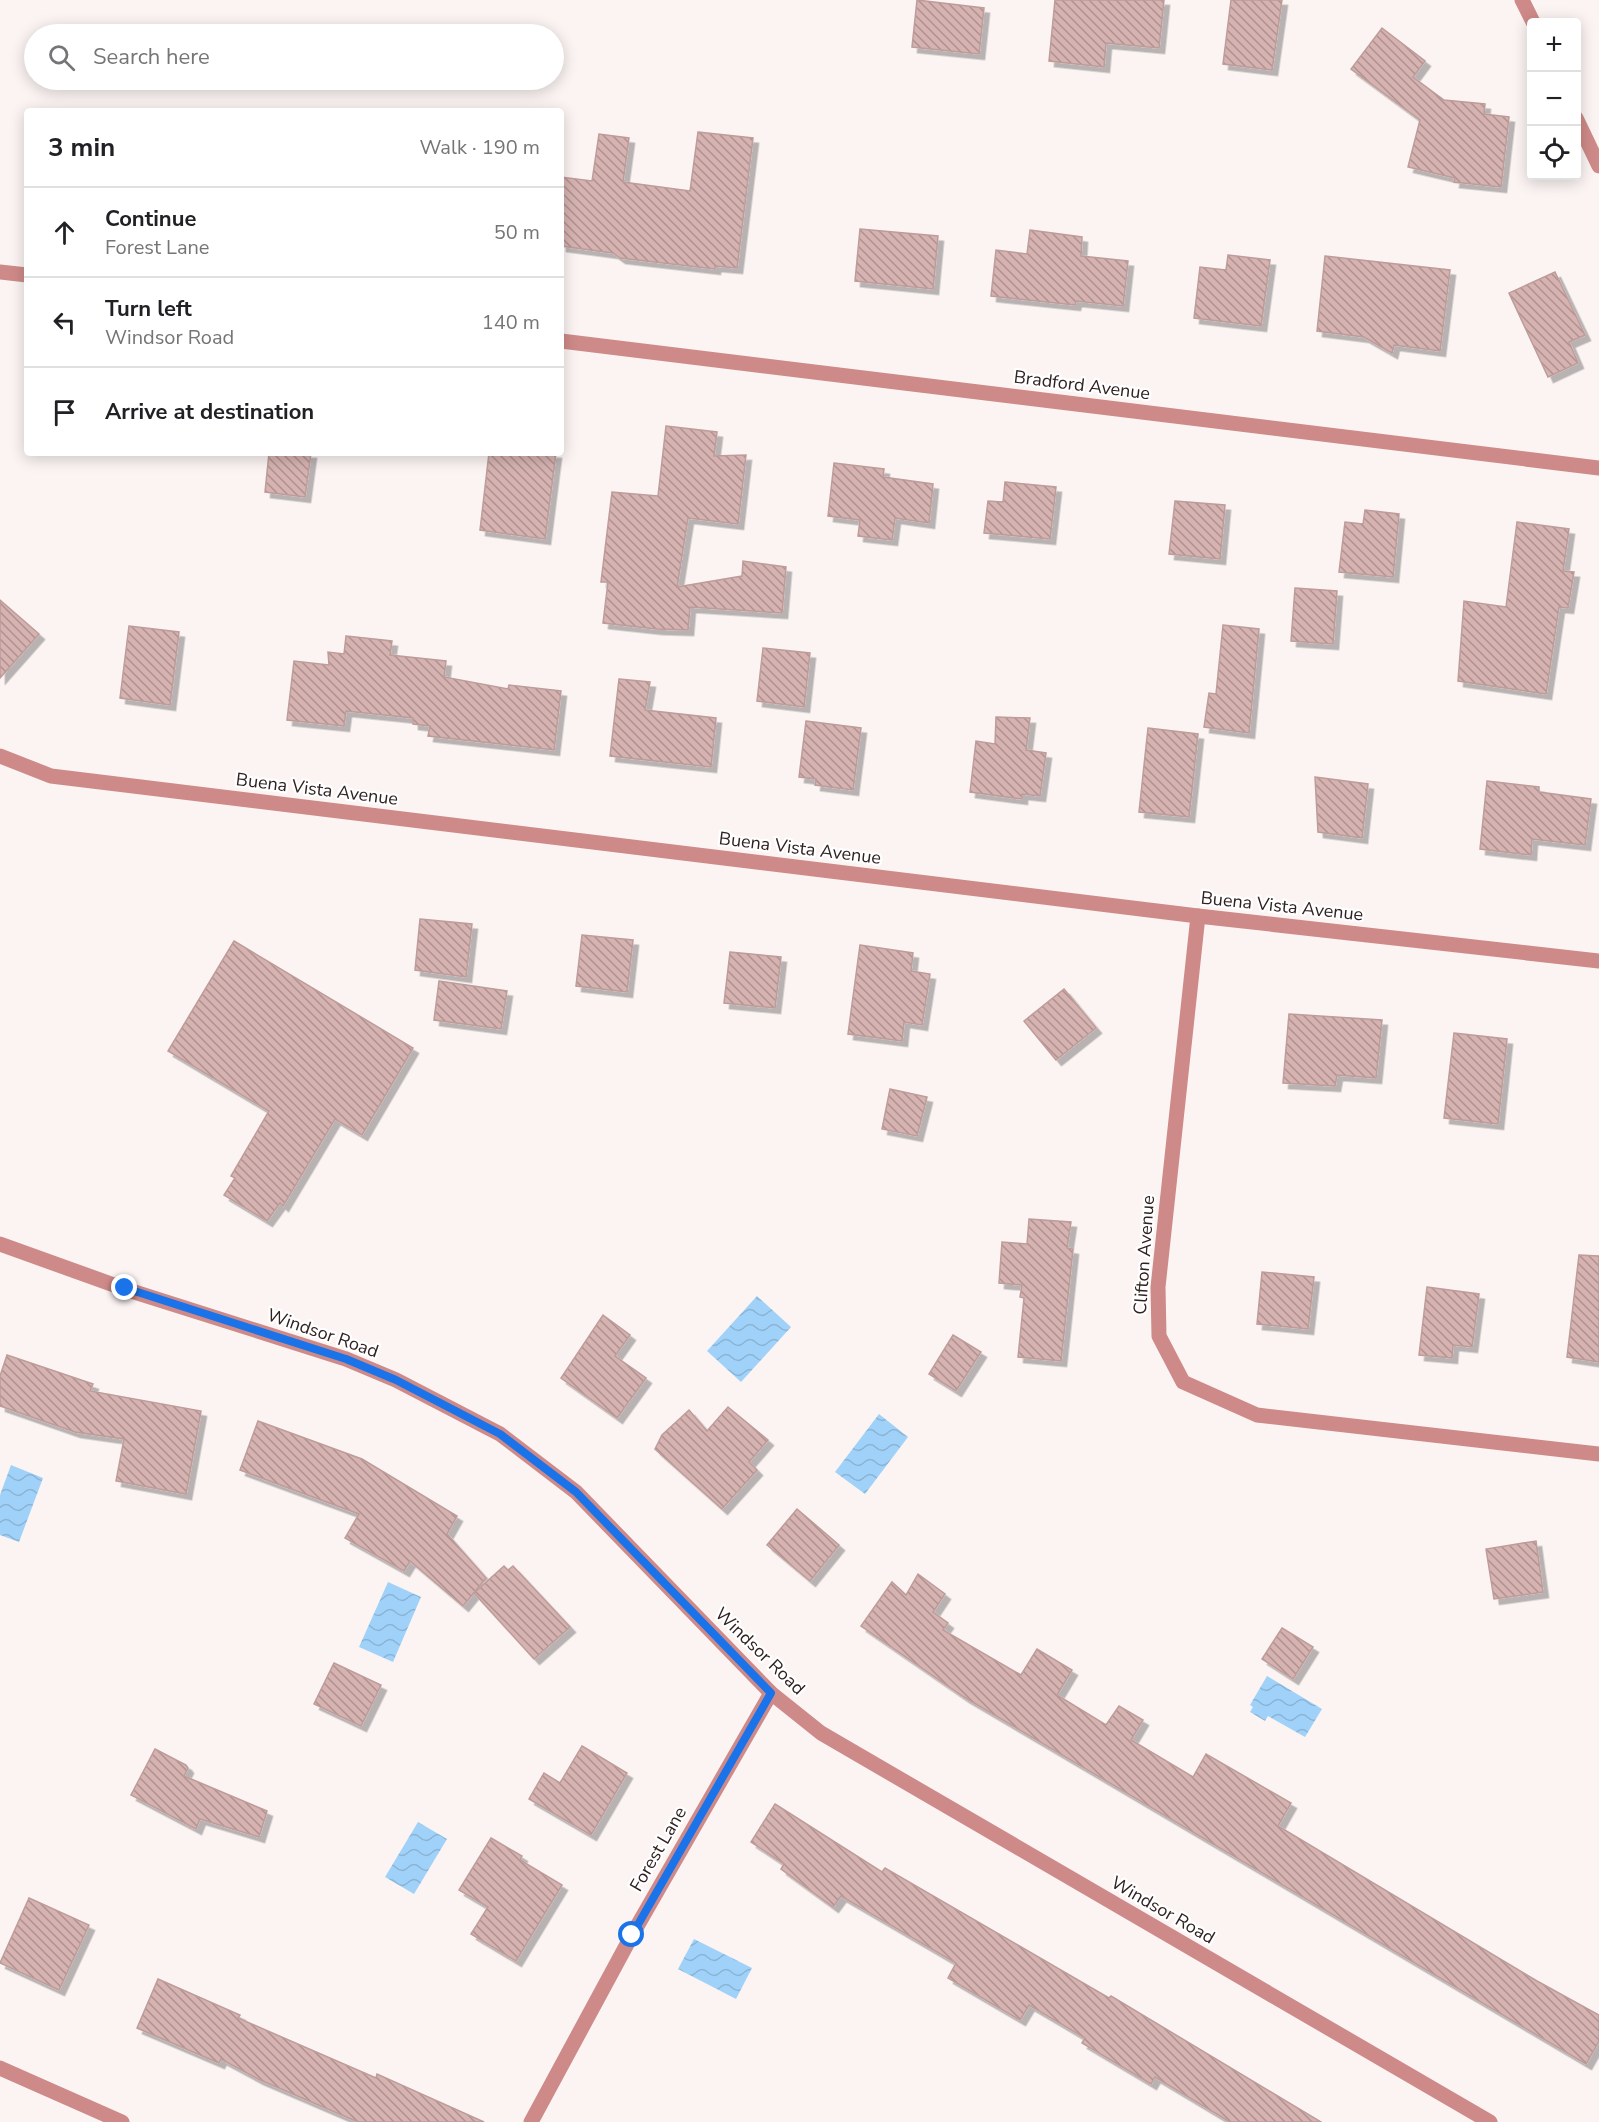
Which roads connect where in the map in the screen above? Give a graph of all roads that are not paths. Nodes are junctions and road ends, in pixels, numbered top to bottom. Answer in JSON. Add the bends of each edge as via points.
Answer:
{"nodes":[{"id":1,"x":1522,"y":0,"type":"edge"},
{"id":2,"x":1531,"y":18,"type":"edge"},
{"id":3,"x":1580,"y":126,"type":"edge"},
{"id":4,"x":1599,"y":166,"type":"edge"},
{"id":5,"x":0,"y":272,"type":"edge"},
{"id":6,"x":24,"y":275,"type":"edge"},
{"id":7,"x":564,"y":341,"type":"edge"},
{"id":8,"x":1599,"y":468,"type":"edge"},
{"id":9,"x":0,"y":756,"type":"edge"},
{"id":10,"x":1197,"y":916,"type":"junction"},
{"id":11,"x":1599,"y":962,"type":"edge"},
{"id":12,"x":0,"y":1244,"type":"edge"},
{"id":13,"x":1599,"y":1454,"type":"edge"},
{"id":14,"x":771,"y":1693,"type":"junction"},
{"id":15,"x":0,"y":2068,"type":"edge"},
{"id":16,"x":122,"y":2122,"type":"edge"},
{"id":17,"x":531,"y":2122,"type":"edge"},
{"id":18,"x":1490,"y":2122,"type":"edge"}],
"edges":[{"from":1,"to":2,"type":"street"},
{"from":3,"to":4,"type":"street"},
{"from":5,"to":6,"type":"street"},
{"from":7,"to":8,"type":"street","name":"Bradford Avenue"},
{"from":9,"to":10,"type":"street","name":"Buena Vista Avenue","via":[[51,776]]},
{"from":10,"to":11,"type":"street","name":"Buena Vista Avenue"},
{"from":10,"to":13,"type":"street","name":"Clifton Avenue","via":[[1158,1287],[1159,1336],[1183,1382],[1257,1415]]},
{"from":12,"to":14,"type":"street","name":"Windsor Road","via":[[346,1359],[396,1380],[500,1434],[576,1492]]},
{"from":14,"to":17,"type":"street","name":"Forest Lane","via":[[632,1935]]},
{"from":14,"to":18,"type":"street","name":"Windsor Road","via":[[821,1732],[885,1771]]},
{"from":15,"to":16,"type":"street"}]}
